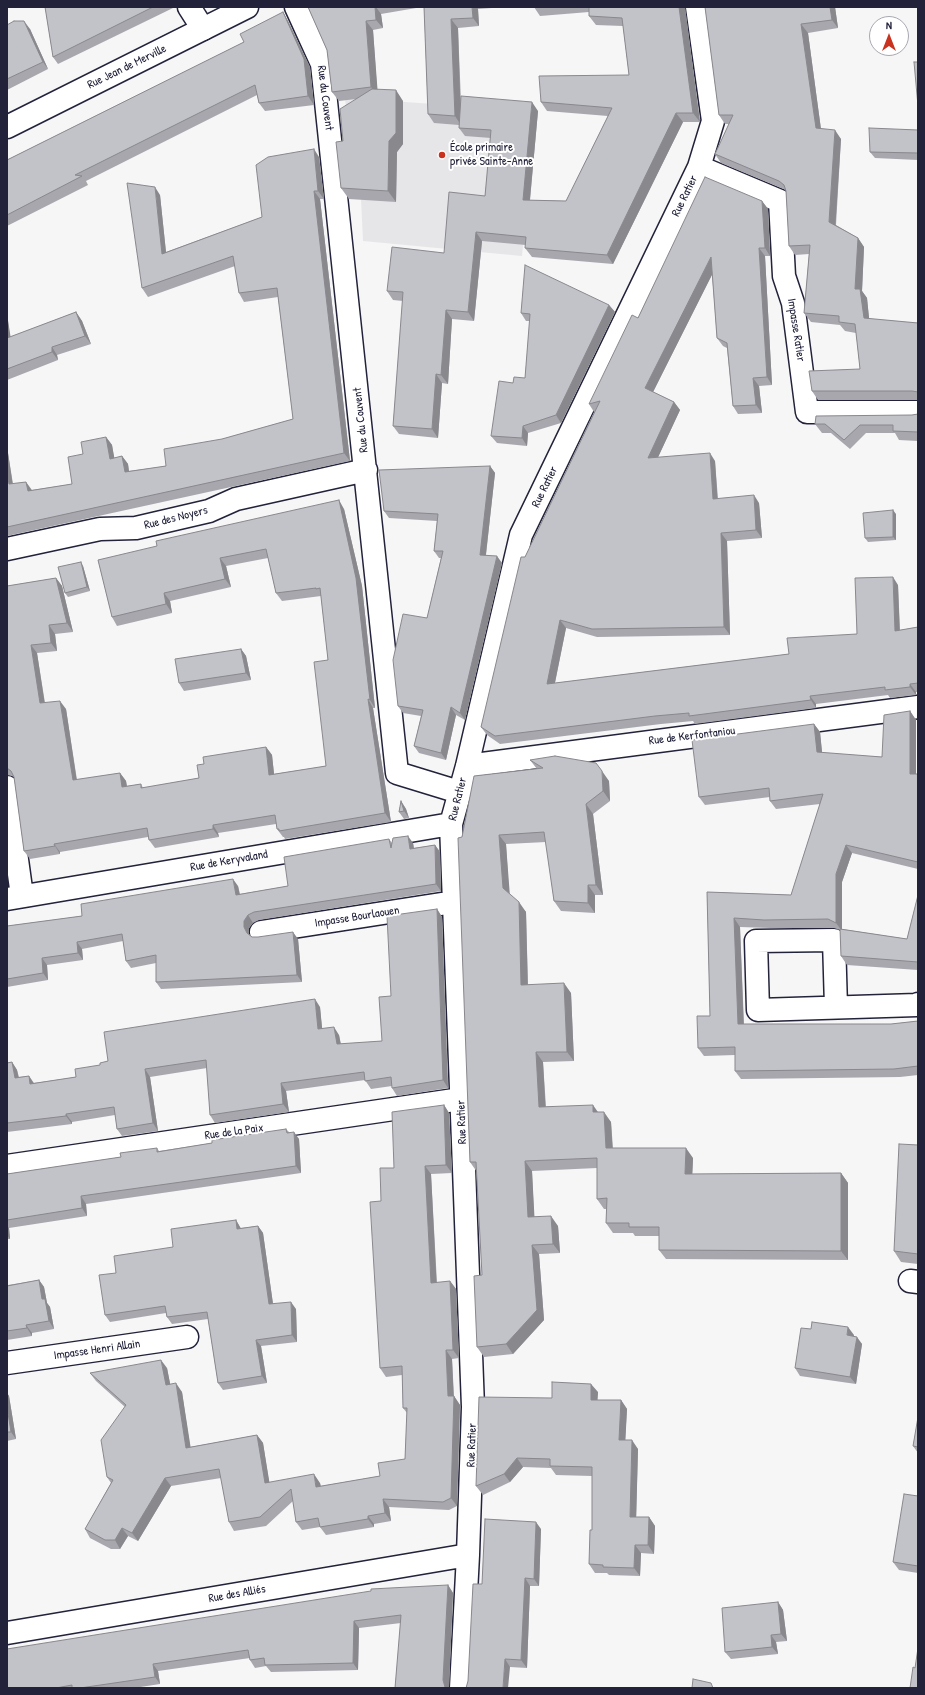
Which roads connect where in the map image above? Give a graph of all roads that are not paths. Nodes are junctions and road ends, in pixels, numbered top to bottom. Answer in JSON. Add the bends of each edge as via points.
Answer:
{"nodes":[{"id":1,"x":190,"y":7,"type":"edge"},
{"id":2,"x":247,"y":7,"type":"edge"},
{"id":3,"x":296,"y":7,"type":"edge"},
{"id":4,"x":697,"y":7,"type":"edge"},
{"id":5,"x":203,"y":30,"type":"junction"},
{"id":6,"x":7,"y":127,"type":"edge"},
{"id":7,"x":699,"y":167,"type":"junction"},
{"id":8,"x":918,"y":412,"type":"edge"},
{"id":9,"x":366,"y":470,"type":"junction"},
{"id":10,"x":7,"y":549,"type":"edge"},
{"id":11,"x":918,"y":707,"type":"edge"},
{"id":12,"x":467,"y":766,"type":"junction"},
{"id":13,"x":7,"y":787,"type":"edge"},
{"id":14,"x":459,"y":792,"type":"junction"},
{"id":15,"x":451,"y":824,"type":"junction"},
{"id":16,"x":14,"y":897,"type":"edge"},
{"id":17,"x":454,"y":902,"type":"junction"},
{"id":18,"x":261,"y":932,"type":"dead end"},
{"id":19,"x":918,"y":1004,"type":"edge"},
{"id":20,"x":836,"y":1007,"type":"junction"},
{"id":21,"x":461,"y":1099,"type":"junction"},
{"id":22,"x":7,"y":1166,"type":"edge"},
{"id":23,"x":188,"y":1338,"type":"dead end"},
{"id":24,"x":7,"y":1363,"type":"edge"},
{"id":25,"x":468,"y":1555,"type":"junction"},
{"id":26,"x":7,"y":1633,"type":"edge"},
{"id":27,"x":461,"y":1688,"type":"edge"}],
"edges":[{"from":1,"to":5,"type":"street"},
{"from":2,"to":5,"type":"street","name":"Rue Jean de Merville"},
{"from":3,"to":9,"type":"street","name":"Rue du Couvent","via":[[322,64]]},
{"from":4,"to":7,"type":"street","name":"Rue Ratier","via":[[713,121]]},
{"from":5,"to":6,"type":"street","name":"Rue Jean de Merville"},
{"from":7,"to":8,"type":"street","name":"Impasse Ratier","via":[[780,201],[784,276],[793,303],[807,412]]},
{"from":7,"to":12,"type":"street","name":"Rue Ratier","via":[[521,536]]},
{"from":9,"to":10,"type":"street","name":"Rue des Noyers","via":[[236,499],[209,511],[144,526],[100,529]]},
{"from":9,"to":14,"type":"street","name":"Rue du Couvent","via":[[397,773]]},
{"from":11,"to":12,"type":"street","name":"Rue de Kerfontaniou"},
{"from":12,"to":14,"type":"street","name":"Rue Ratier"},
{"from":13,"to":16,"type":"street"},
{"from":14,"to":15,"type":"street","name":"Rue Ratier"},
{"from":15,"to":16,"type":"street","name":"Rue de Keryvaland"},
{"from":15,"to":17,"type":"street","name":"Rue Ratier"},
{"from":17,"to":18,"type":"street","name":"Impasse Bourlaouen"},
{"from":17,"to":21,"type":"street","name":"Rue Ratier"},
{"from":19,"to":20,"type":"street"},
{"from":20,"to":20,"type":"street","via":[[834,940],[756,941],[758,1010]]},
{"from":21,"to":22,"type":"street","name":"Rue de la Paix"},
{"from":21,"to":25,"type":"street","name":"Rue Ratier","via":[[473,1407]]},
{"from":23,"to":24,"type":"street","name":"Impasse Henri Allain"},
{"from":25,"to":26,"type":"street","name":"Rue des Alliés"},
{"from":25,"to":27,"type":"street","name":"Rue Ratier"}]}
